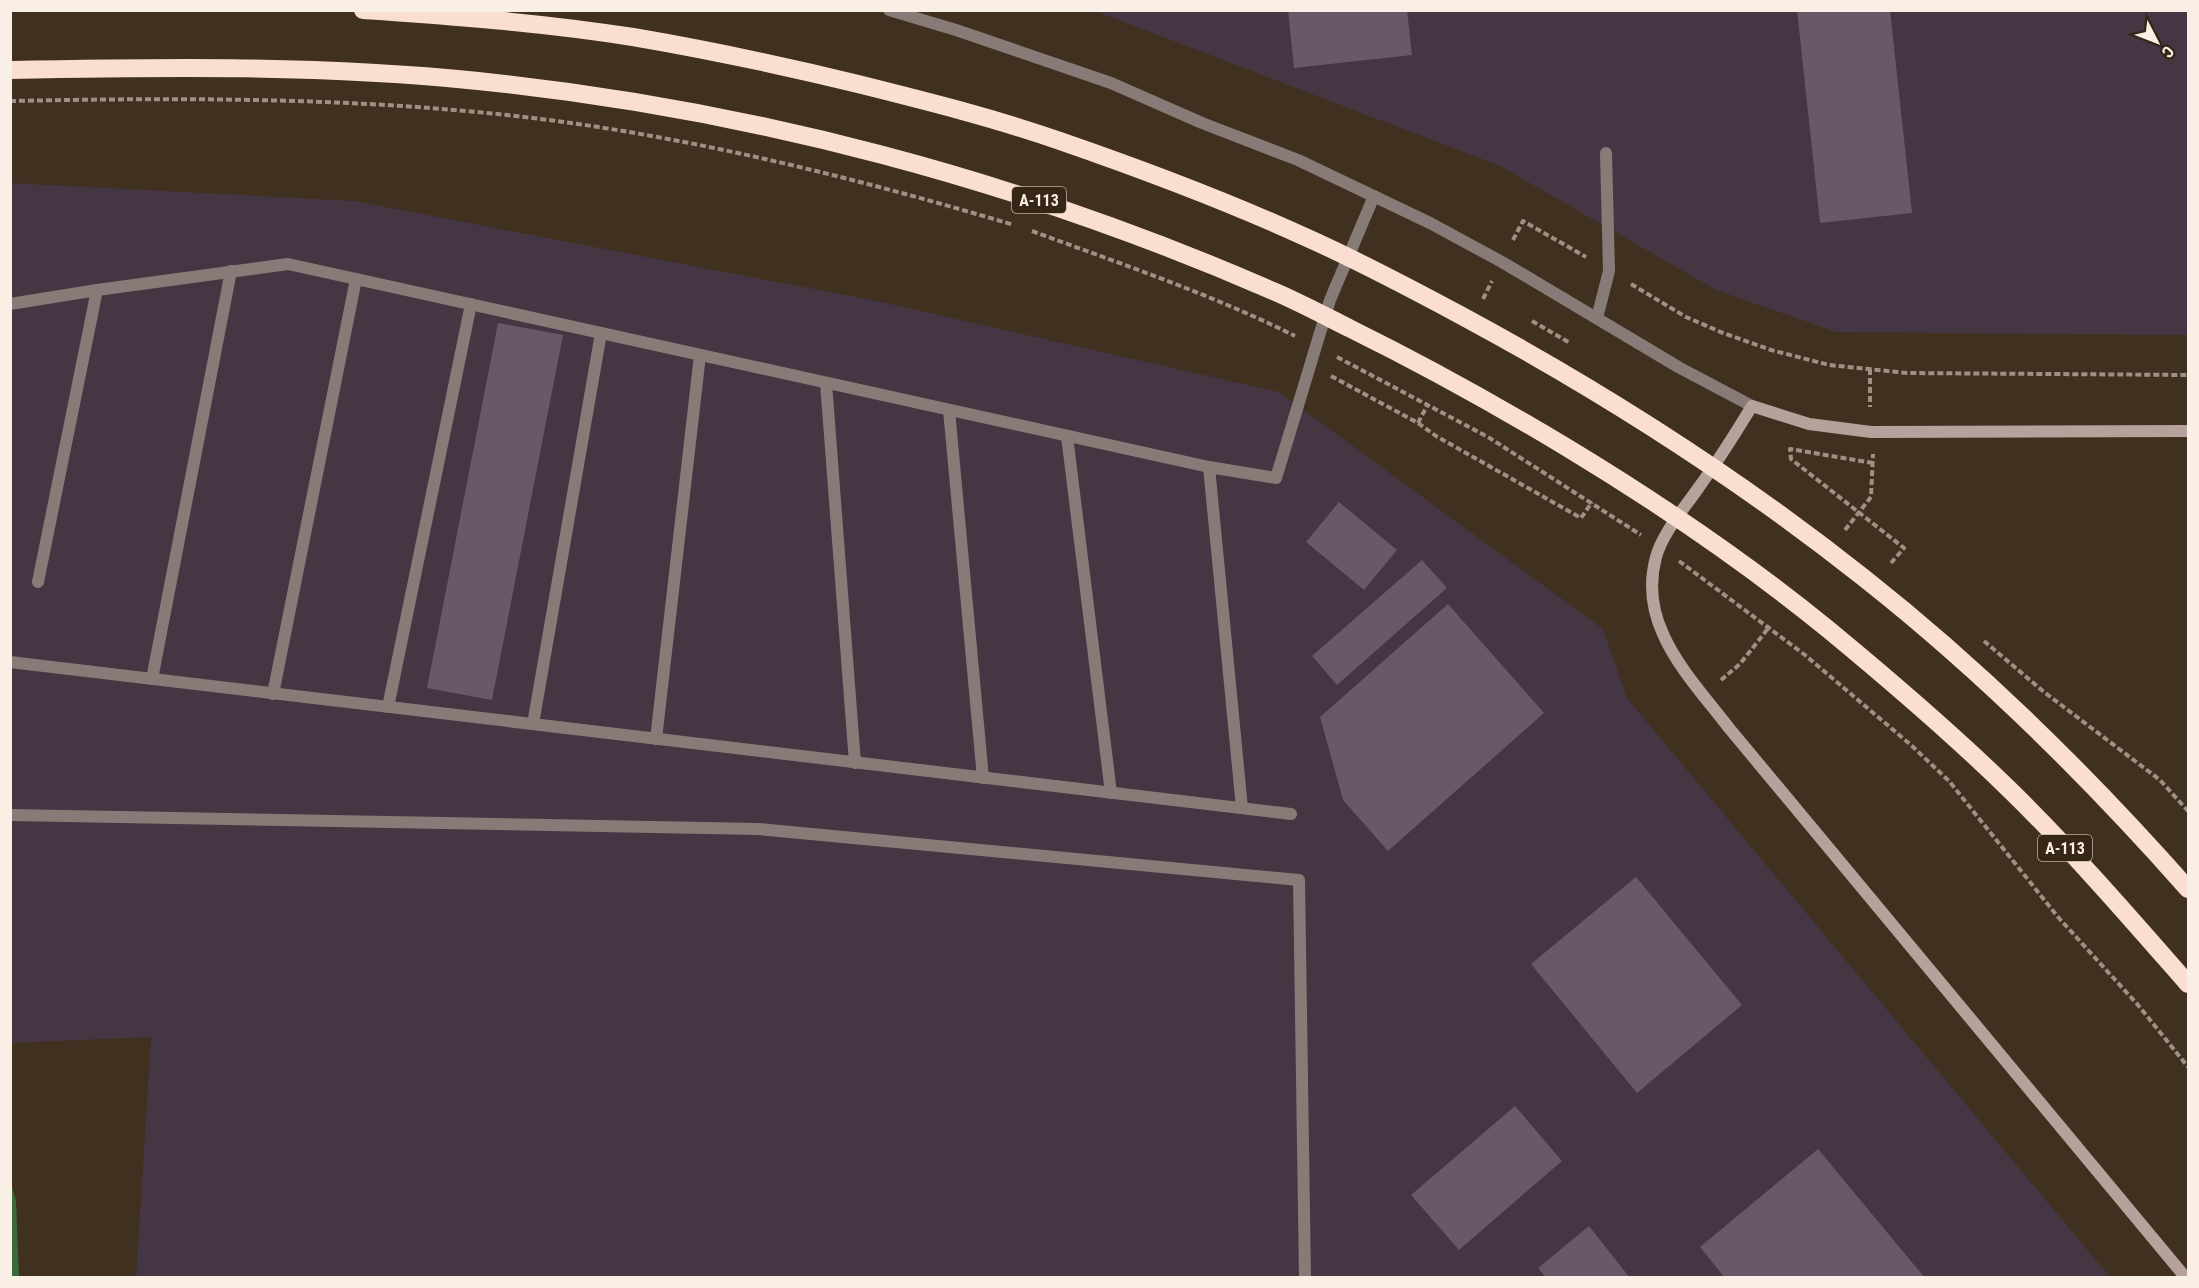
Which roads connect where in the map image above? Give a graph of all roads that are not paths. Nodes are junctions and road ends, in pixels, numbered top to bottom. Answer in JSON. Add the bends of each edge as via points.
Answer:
{"nodes":[{"id":1,"x":363,"y":10,"type":"edge"},
{"id":2,"x":888,"y":10,"type":"edge"},
{"id":3,"x":10,"y":70,"type":"edge"},
{"id":4,"x":1606,"y":153,"type":"dead end"},
{"id":5,"x":1374,"y":196,"type":"junction"},
{"id":6,"x":231,"y":271,"type":"junction"},
{"id":7,"x":356,"y":279,"type":"junction"},
{"id":8,"x":97,"y":290,"type":"junction"},
{"id":9,"x":10,"y":304,"type":"edge"},
{"id":10,"x":471,"y":304,"type":"junction"},
{"id":11,"x":1598,"y":318,"type":"junction"},
{"id":12,"x":601,"y":333,"type":"junction"},
{"id":13,"x":700,"y":355,"type":"junction"},
{"id":14,"x":825,"y":383,"type":"junction"},
{"id":15,"x":1752,"y":406,"type":"junction"},
{"id":16,"x":949,"y":410,"type":"junction"},
{"id":17,"x":2188,"y":430,"type":"edge"},
{"id":18,"x":1067,"y":436,"type":"junction"},
{"id":19,"x":1209,"y":467,"type":"junction"},
{"id":20,"x":38,"y":582,"type":"dead end"},
{"id":21,"x":10,"y":662,"type":"edge"},
{"id":22,"x":152,"y":679,"type":"junction"},
{"id":23,"x":273,"y":694,"type":"junction"},
{"id":24,"x":388,"y":707,"type":"junction"},
{"id":25,"x":533,"y":724,"type":"junction"},
{"id":26,"x":656,"y":739,"type":"junction"},
{"id":27,"x":855,"y":763,"type":"junction"},
{"id":28,"x":983,"y":778,"type":"junction"},
{"id":29,"x":1111,"y":793,"type":"junction"},
{"id":30,"x":1242,"y":808,"type":"junction"},
{"id":31,"x":1291,"y":814,"type":"dead end"},
{"id":32,"x":10,"y":815,"type":"edge"},
{"id":33,"x":2188,"y":889,"type":"edge"},
{"id":34,"x":2188,"y":984,"type":"edge"},
{"id":35,"x":1305,"y":1278,"type":"edge"},
{"id":36,"x":2186,"y":1278,"type":"edge"}],
"edges":[{"from":1,"to":33,"type":"highway","via":[[482,18],[631,37],[795,69],[925,100],[1056,140],[1304,236],[1535,355],[1652,426],[1762,501],[1866,579],[1976,674],[2058,749]]},
{"from":2,"to":5,"type":"lane","via":[[1111,83],[1298,160]]},
{"from":3,"to":34,"type":"highway","number":"А-113","via":[[321,70],[476,81],[621,99],[782,130],[909,161],[1036,199],[1278,293],[1504,410],[1618,479],[1827,628],[1934,720],[2029,810]]},
{"from":4,"to":11,"type":"lane","via":[[1609,271]]},
{"from":5,"to":11,"type":"lane","via":[[1502,262]]},
{"from":5,"to":19,"type":"lane","via":[[1330,300],[1276,478]]},
{"from":6,"to":7,"type":"lane","via":[[288,264]]},
{"from":6,"to":8,"type":"lane"},
{"from":6,"to":22,"type":"lane"},
{"from":7,"to":10,"type":"lane"},
{"from":7,"to":23,"type":"lane"},
{"from":8,"to":9,"type":"lane"},
{"from":8,"to":20,"type":"lane"},
{"from":10,"to":12,"type":"lane"},
{"from":10,"to":24,"type":"lane"},
{"from":11,"to":15,"type":"lane"},
{"from":12,"to":13,"type":"lane"},
{"from":12,"to":25,"type":"lane"},
{"from":13,"to":14,"type":"lane"},
{"from":13,"to":26,"type":"lane"},
{"from":14,"to":16,"type":"lane"},
{"from":14,"to":27,"type":"lane"},
{"from":15,"to":17,"type":"street","via":[[1809,424],[1871,432]]},
{"from":15,"to":36,"type":"street","via":[[1656,555],[1652,580],[1654,609],[1663,633],[1675,656],[1736,737]]},
{"from":16,"to":18,"type":"lane"},
{"from":16,"to":28,"type":"lane"},
{"from":18,"to":19,"type":"lane"},
{"from":18,"to":29,"type":"lane"},
{"from":19,"to":30,"type":"lane"},
{"from":21,"to":22,"type":"lane"},
{"from":22,"to":23,"type":"lane"},
{"from":23,"to":24,"type":"lane"},
{"from":24,"to":25,"type":"lane"},
{"from":25,"to":26,"type":"lane"},
{"from":26,"to":27,"type":"lane"},
{"from":27,"to":28,"type":"lane"},
{"from":28,"to":29,"type":"lane"},
{"from":29,"to":30,"type":"lane"},
{"from":30,"to":31,"type":"lane"},
{"from":32,"to":35,"type":"lane","via":[[758,830],[1299,880]]}]}
